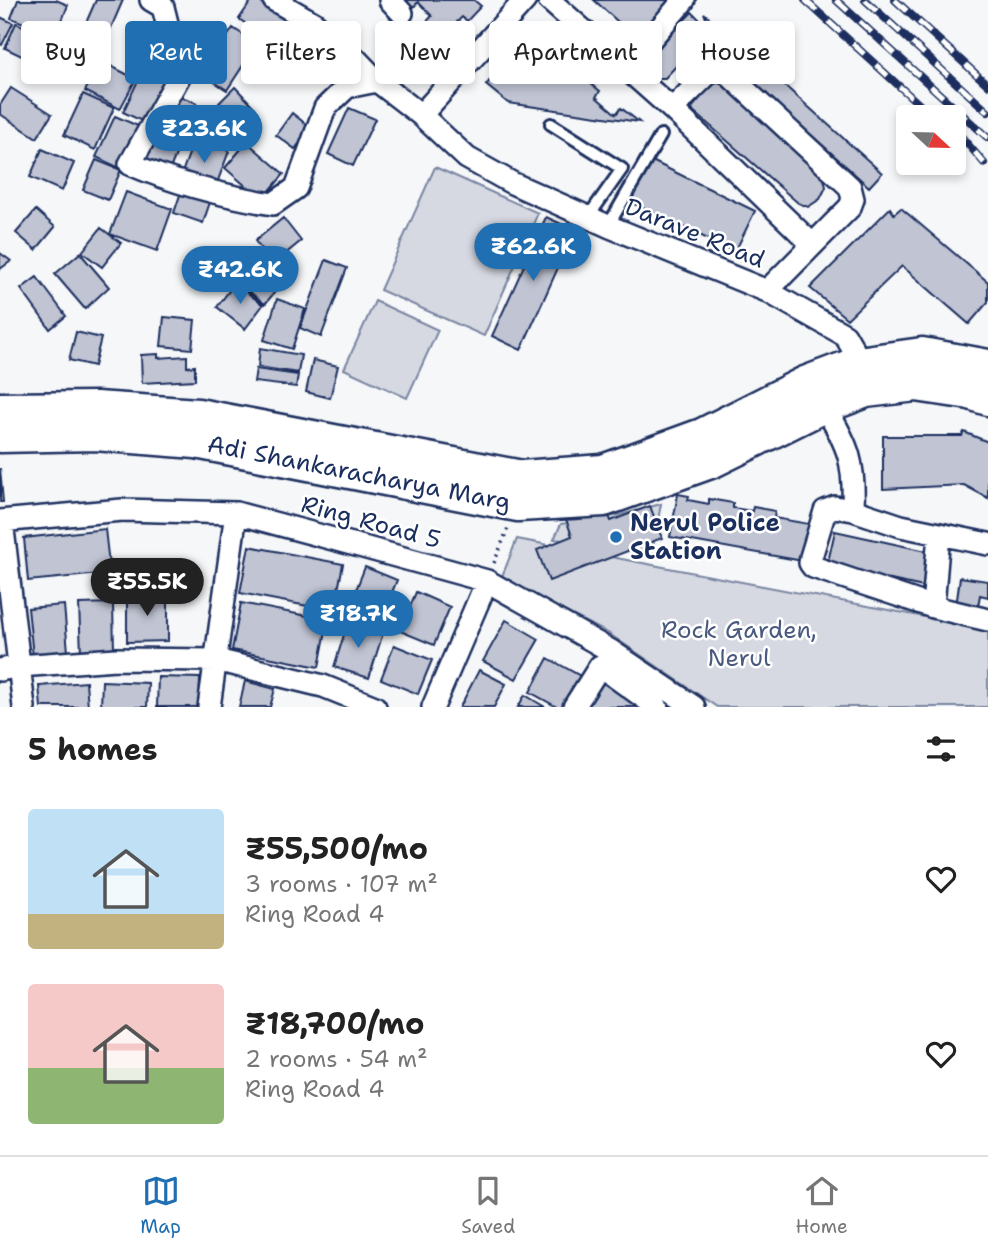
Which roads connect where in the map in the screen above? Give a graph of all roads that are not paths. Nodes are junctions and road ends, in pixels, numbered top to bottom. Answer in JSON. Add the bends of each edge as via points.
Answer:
{"nodes":[{"id":1,"x":151,"y":0,"type":"edge"},
{"id":2,"x":274,"y":0,"type":"edge"},
{"id":3,"x":549,"y":0,"type":"edge"},
{"id":4,"x":684,"y":0,"type":"edge"},
{"id":5,"x":512,"y":4,"type":"edge"},
{"id":6,"x":572,"y":21,"type":"edge"},
{"id":7,"x":662,"y":25,"type":"edge"},
{"id":8,"x":375,"y":79,"type":"edge"},
{"id":9,"x":375,"y":81,"type":"edge"},
{"id":10,"x":381,"y":84,"type":"edge"},
{"id":11,"x":643,"y":84,"type":"edge"},
{"id":12,"x":672,"y":109,"type":"junction"},
{"id":13,"x":421,"y":115,"type":"junction"},
{"id":14,"x":551,"y":124,"type":"dead end"},
{"id":15,"x":661,"y":135,"type":"dead end"},
{"id":16,"x":588,"y":217,"type":"junction"},
{"id":17,"x":608,"y":226,"type":"junction"},
{"id":18,"x":812,"y":244,"type":"junction"},
{"id":19,"x":767,"y":291,"type":"junction"},
{"id":20,"x":988,"y":366,"type":"edge"},
{"id":21,"x":862,"y":377,"type":"junction"},
{"id":22,"x":988,"y":399,"type":"edge"},
{"id":23,"x":824,"y":406,"type":"junction"},
{"id":24,"x":0,"y":409,"type":"edge"},
{"id":25,"x":0,"y":436,"type":"edge"},
{"id":26,"x":702,"y":450,"type":"junction"},
{"id":27,"x":520,"y":491,"type":"junction"},
{"id":28,"x":853,"y":510,"type":"junction"},
{"id":29,"x":236,"y":513,"type":"junction"},
{"id":30,"x":1,"y":521,"type":"edge"},
{"id":31,"x":939,"y":534,"type":"junction"},
{"id":32,"x":988,"y":544,"type":"edge"},
{"id":33,"x":487,"y":581,"type":"junction"},
{"id":34,"x":933,"y":607,"type":"junction"},
{"id":35,"x":988,"y":620,"type":"edge"},
{"id":36,"x":606,"y":659,"type":"junction"},
{"id":37,"x":216,"y":660,"type":"junction"},
{"id":38,"x":10,"y":668,"type":"edge"},
{"id":39,"x":24,"y":707,"type":"edge"},
{"id":40,"x":209,"y":707,"type":"edge"},
{"id":41,"x":375,"y":707,"type":"edge"},
{"id":42,"x":433,"y":707,"type":"edge"},
{"id":43,"x":574,"y":707,"type":"edge"},
{"id":44,"x":657,"y":707,"type":"edge"},
{"id":45,"x":694,"y":707,"type":"edge"}],
"edges":[{"from":1,"to":9,"type":"street","via":[[163,7],[180,75],[130,164],[169,181],[273,204],[296,188],[325,108],[347,87]]},
{"from":2,"to":8,"type":"street","name":"Darave Road","via":[[314,23]]},
{"from":3,"to":6,"type":"street"},
{"from":4,"to":7,"type":"street"},
{"from":5,"to":13,"type":"street"},
{"from":10,"to":13,"type":"street","name":"Darave Road"},
{"from":11,"to":12,"type":"street"},
{"from":12,"to":18,"type":"street"},
{"from":12,"to":18,"type":"street","via":[[719,68],[849,187],[850,207]]},
{"from":13,"to":16,"type":"street","name":"Darave Road","via":[[467,158]]},
{"from":14,"to":16,"type":"lane","via":[[622,169]]},
{"from":15,"to":17,"type":"lane"},
{"from":16,"to":17,"type":"street","name":"Darave Road"},
{"from":17,"to":19,"type":"street","name":"Darave Road"},
{"from":18,"to":19,"type":"street"},
{"from":19,"to":21,"type":"street","name":"Darave Road","via":[[845,335]]},
{"from":20,"to":21,"type":"main road","name":"Adi Shankaracharya Marg","via":[[922,354]]},
{"from":21,"to":22,"type":"main road","name":"Adi Shankaracharya Marg"},
{"from":21,"to":23,"type":"main road","name":"Adi Shankaracharya Marg"},
{"from":21,"to":26,"type":"main road","name":"Adi Shankaracharya Marg","via":[[805,383]]},
{"from":23,"to":26,"type":"main road","name":"Adi Shankaracharya Marg"},
{"from":23,"to":28,"type":"street","via":[[850,455]]},
{"from":24,"to":27,"type":"main road","name":"Adi Shankaracharya Marg","via":[[96,408],[198,415]]},
{"from":25,"to":27,"type":"main road","name":"Adi Shankaracharya Marg","via":[[95,434],[196,442]]},
{"from":26,"to":27,"type":"main road","name":"Adi Shankaracharya Marg"},
{"from":28,"to":31,"type":"street"},
{"from":28,"to":34,"type":"street","via":[[835,507],[825,511],[810,563]]},
{"from":29,"to":30,"type":"street","name":"Ring Road 5","via":[[122,510]]},
{"from":29,"to":33,"type":"street","name":"Ring Road 5"},
{"from":29,"to":37,"type":"street"},
{"from":30,"to":38,"type":"street"},
{"from":31,"to":32,"type":"street"},
{"from":31,"to":34,"type":"street"},
{"from":33,"to":36,"type":"street","name":"Ring Road 5"},
{"from":33,"to":42,"type":"street"},
{"from":34,"to":35,"type":"street"},
{"from":36,"to":43,"type":"street"},
{"from":36,"to":44,"type":"street"},
{"from":36,"to":45,"type":"street","name":"Ring Road 5"},
{"from":37,"to":38,"type":"street","via":[[116,659]]},
{"from":37,"to":40,"type":"street"},
{"from":37,"to":41,"type":"street","via":[[323,686]]},
{"from":38,"to":39,"type":"street"}]}
